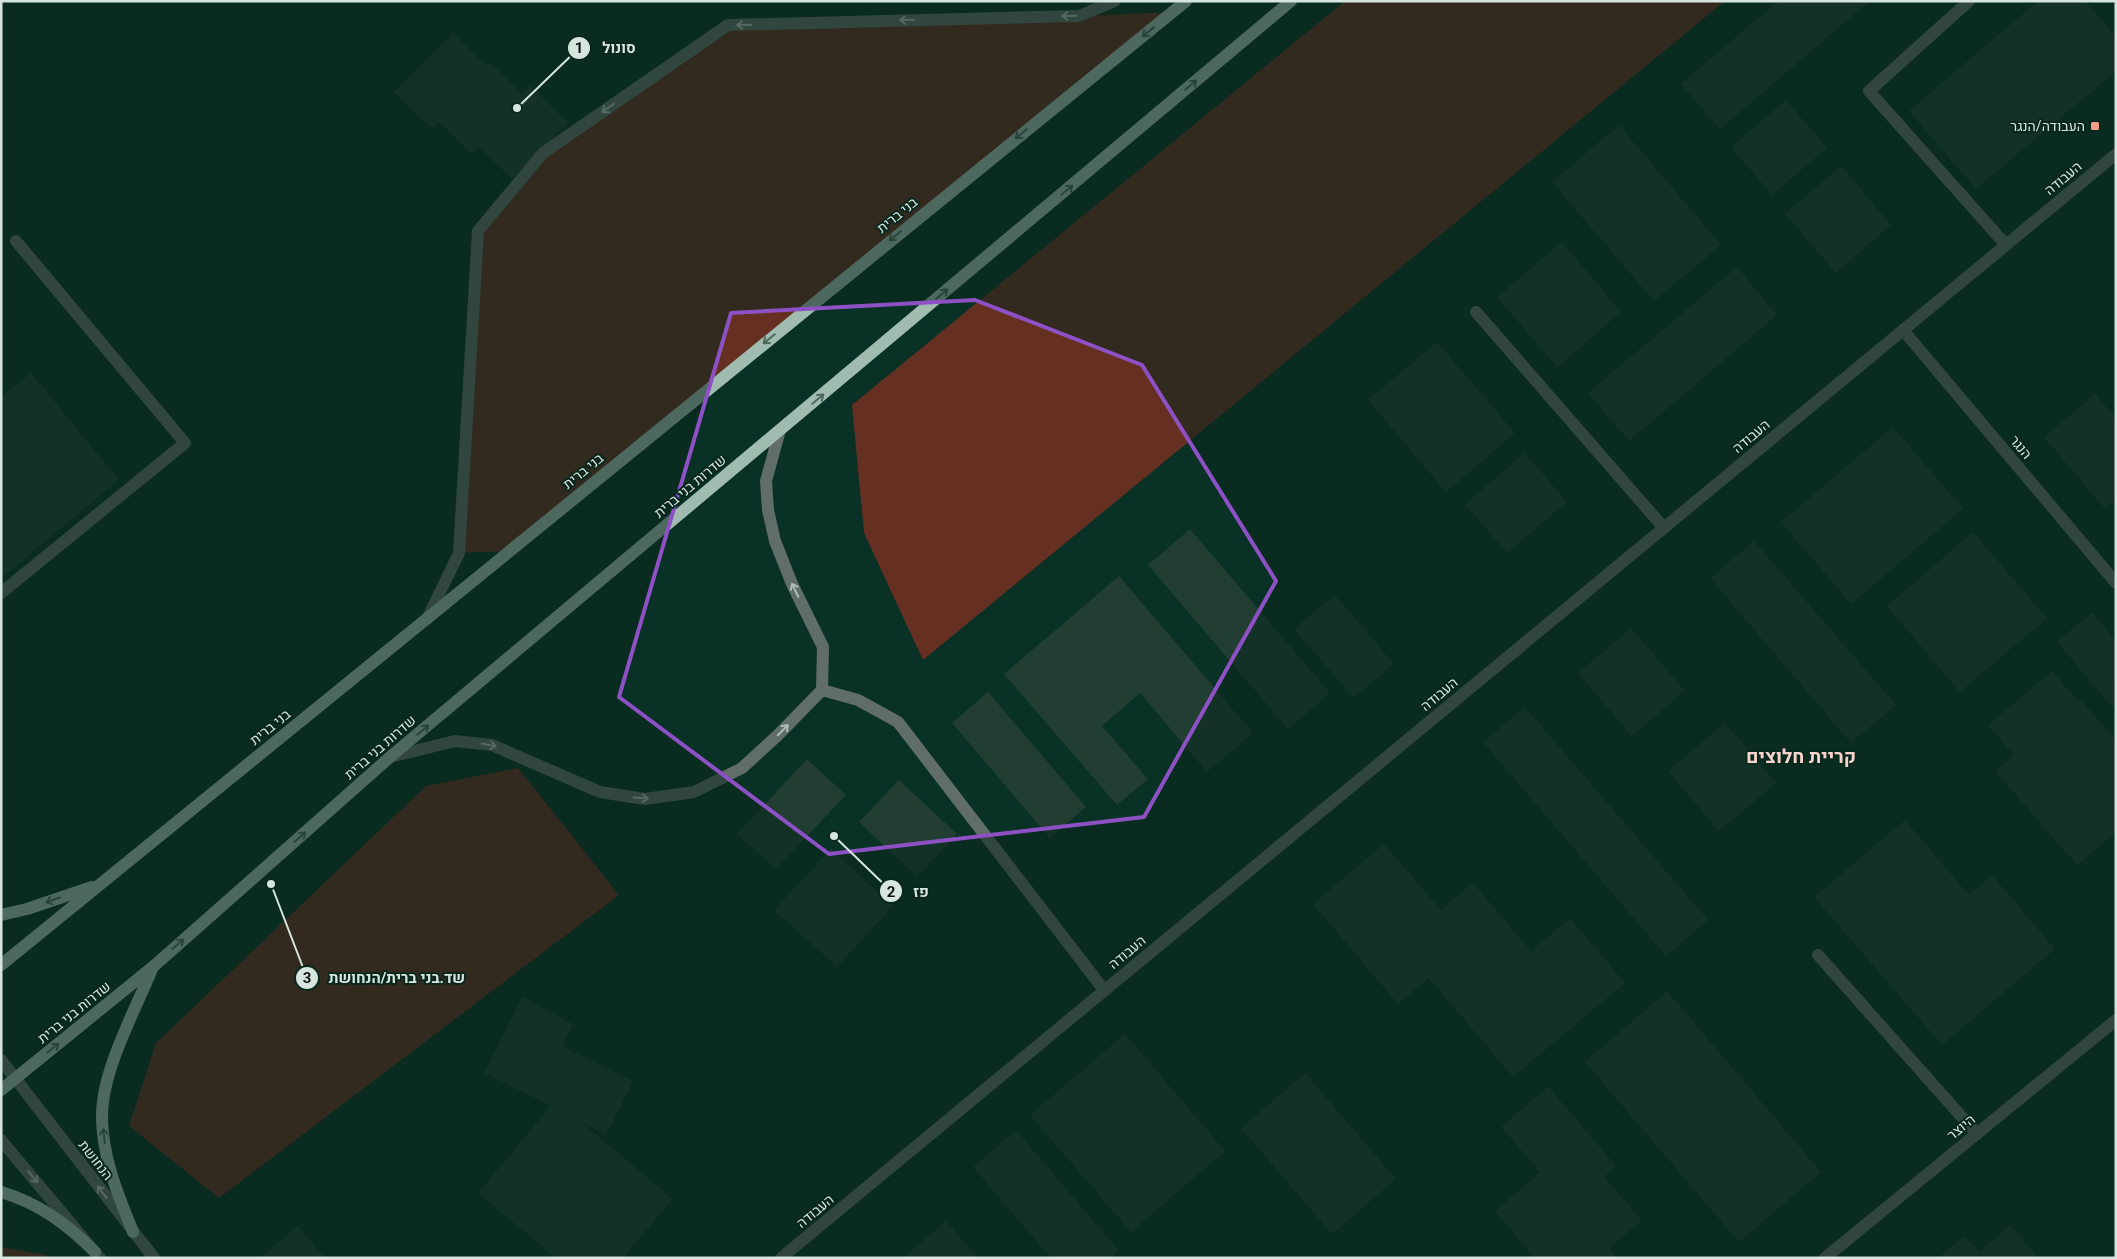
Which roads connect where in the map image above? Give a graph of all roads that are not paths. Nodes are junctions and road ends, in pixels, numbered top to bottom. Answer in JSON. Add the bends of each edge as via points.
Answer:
{"nodes":[{"id":1,"x":1115,"y":1,"type":"edge"},
{"id":2,"x":1186,"y":1,"type":"edge"},
{"id":3,"x":1292,"y":1,"type":"edge"},
{"id":4,"x":1969,"y":1,"type":"edge"},
{"id":5,"x":2116,"y":154,"type":"edge"},
{"id":6,"x":16,"y":241,"type":"dead end"},
{"id":7,"x":2006,"y":245,"type":"junction"},
{"id":8,"x":1476,"y":312,"type":"dead end"},
{"id":9,"x":1903,"y":330,"type":"junction"},
{"id":10,"x":780,"y":430,"type":"junction"},
{"id":11,"x":1664,"y":528,"type":"junction"},
{"id":12,"x":2116,"y":583,"type":"edge"},
{"id":13,"x":1,"y":592,"type":"edge"},
{"id":14,"x":426,"y":619,"type":"junction"},
{"id":15,"x":822,"y":690,"type":"junction"},
{"id":16,"x":390,"y":757,"type":"junction"},
{"id":17,"x":99,"y":884,"type":"junction"},
{"id":18,"x":1,"y":915,"type":"edge"},
{"id":19,"x":1818,"y":955,"type":"dead end"},
{"id":20,"x":1,"y":965,"type":"edge"},
{"id":21,"x":154,"y":966,"type":"junction"},
{"id":22,"x":1104,"y":990,"type":"junction"},
{"id":23,"x":2116,"y":1020,"type":"edge"},
{"id":24,"x":1,"y":1060,"type":"edge"},
{"id":25,"x":15,"y":1079,"type":"junction"},
{"id":26,"x":1,"y":1090,"type":"edge"},
{"id":27,"x":1977,"y":1134,"type":"junction"},
{"id":28,"x":1,"y":1140,"type":"edge"},
{"id":29,"x":1,"y":1192,"type":"edge"},
{"id":30,"x":133,"y":1232,"type":"junction"},
{"id":31,"x":98,"y":1255,"type":"edge"},
{"id":32,"x":154,"y":1258,"type":"edge"},
{"id":33,"x":781,"y":1258,"type":"edge"},
{"id":34,"x":1825,"y":1258,"type":"edge"}],
"edges":[{"from":1,"to":14,"type":"street","one_way":true,"via":[[1079,16],[728,25],[543,152],[478,231],[459,553]]},
{"from":2,"to":14,"type":"main road","name":"בני ברית","one_way":true},
{"from":10,"to":3,"type":"main road","one_way":true},
{"from":4,"to":7,"type":"street","via":[[1869,91]]},
{"from":5,"to":7,"type":"street","name":"העבודה"},
{"from":6,"to":13,"type":"street","via":[[185,443]]},
{"from":7,"to":9,"type":"street","name":"העבודה"},
{"from":8,"to":11,"type":"street"},
{"from":9,"to":11,"type":"street","name":"העבודה"},
{"from":9,"to":12,"type":"street","name":"הנגר"},
{"from":15,"to":10,"type":"street","one_way":true,"via":[[823,647],[775,542],[768,510],[766,481]]},
{"from":16,"to":10,"type":"main road","name":"שדרות בני ברית","one_way":true},
{"from":11,"to":22,"type":"street","name":"העבודה"},
{"from":14,"to":17,"type":"main road","name":"בני ברית"},
{"from":16,"to":15,"type":"street","one_way":true,"via":[[455,741],[492,745],[600,792],[645,799],[694,792],[742,768]]},
{"from":15,"to":22,"type":"street","via":[[858,700],[898,722]]},
{"from":21,"to":16,"type":"main road","name":"שדרות בני ברית","one_way":true},
{"from":17,"to":18,"type":"main road","one_way":true},
{"from":17,"to":20,"type":"main road","name":"בני ברית"},
{"from":19,"to":27,"type":"street"},
{"from":25,"to":21,"type":"main road","name":"שדרות בני ברית","one_way":true},
{"from":30,"to":21,"type":"main road","one_way":true,"via":[[113,1183],[103,1137],[102,1114],[104,1094],[118,1051]]},
{"from":22,"to":33,"type":"street","name":"העבודה"},
{"from":23,"to":27,"type":"street","name":"היוצר"},
{"from":24,"to":25,"type":"street","name":"הנחושת"},
{"from":25,"to":26,"type":"main road","name":"שדרות בני ברית"},
{"from":30,"to":25,"type":"street","name":"הנחושת","one_way":true},
{"from":27,"to":34,"type":"street","name":"היוצר"},
{"from":28,"to":31,"type":"street","one_way":true},
{"from":29,"to":31,"type":"main road","via":[[42,1208]]},
{"from":30,"to":32,"type":"street","name":"הנחושת"}]}
